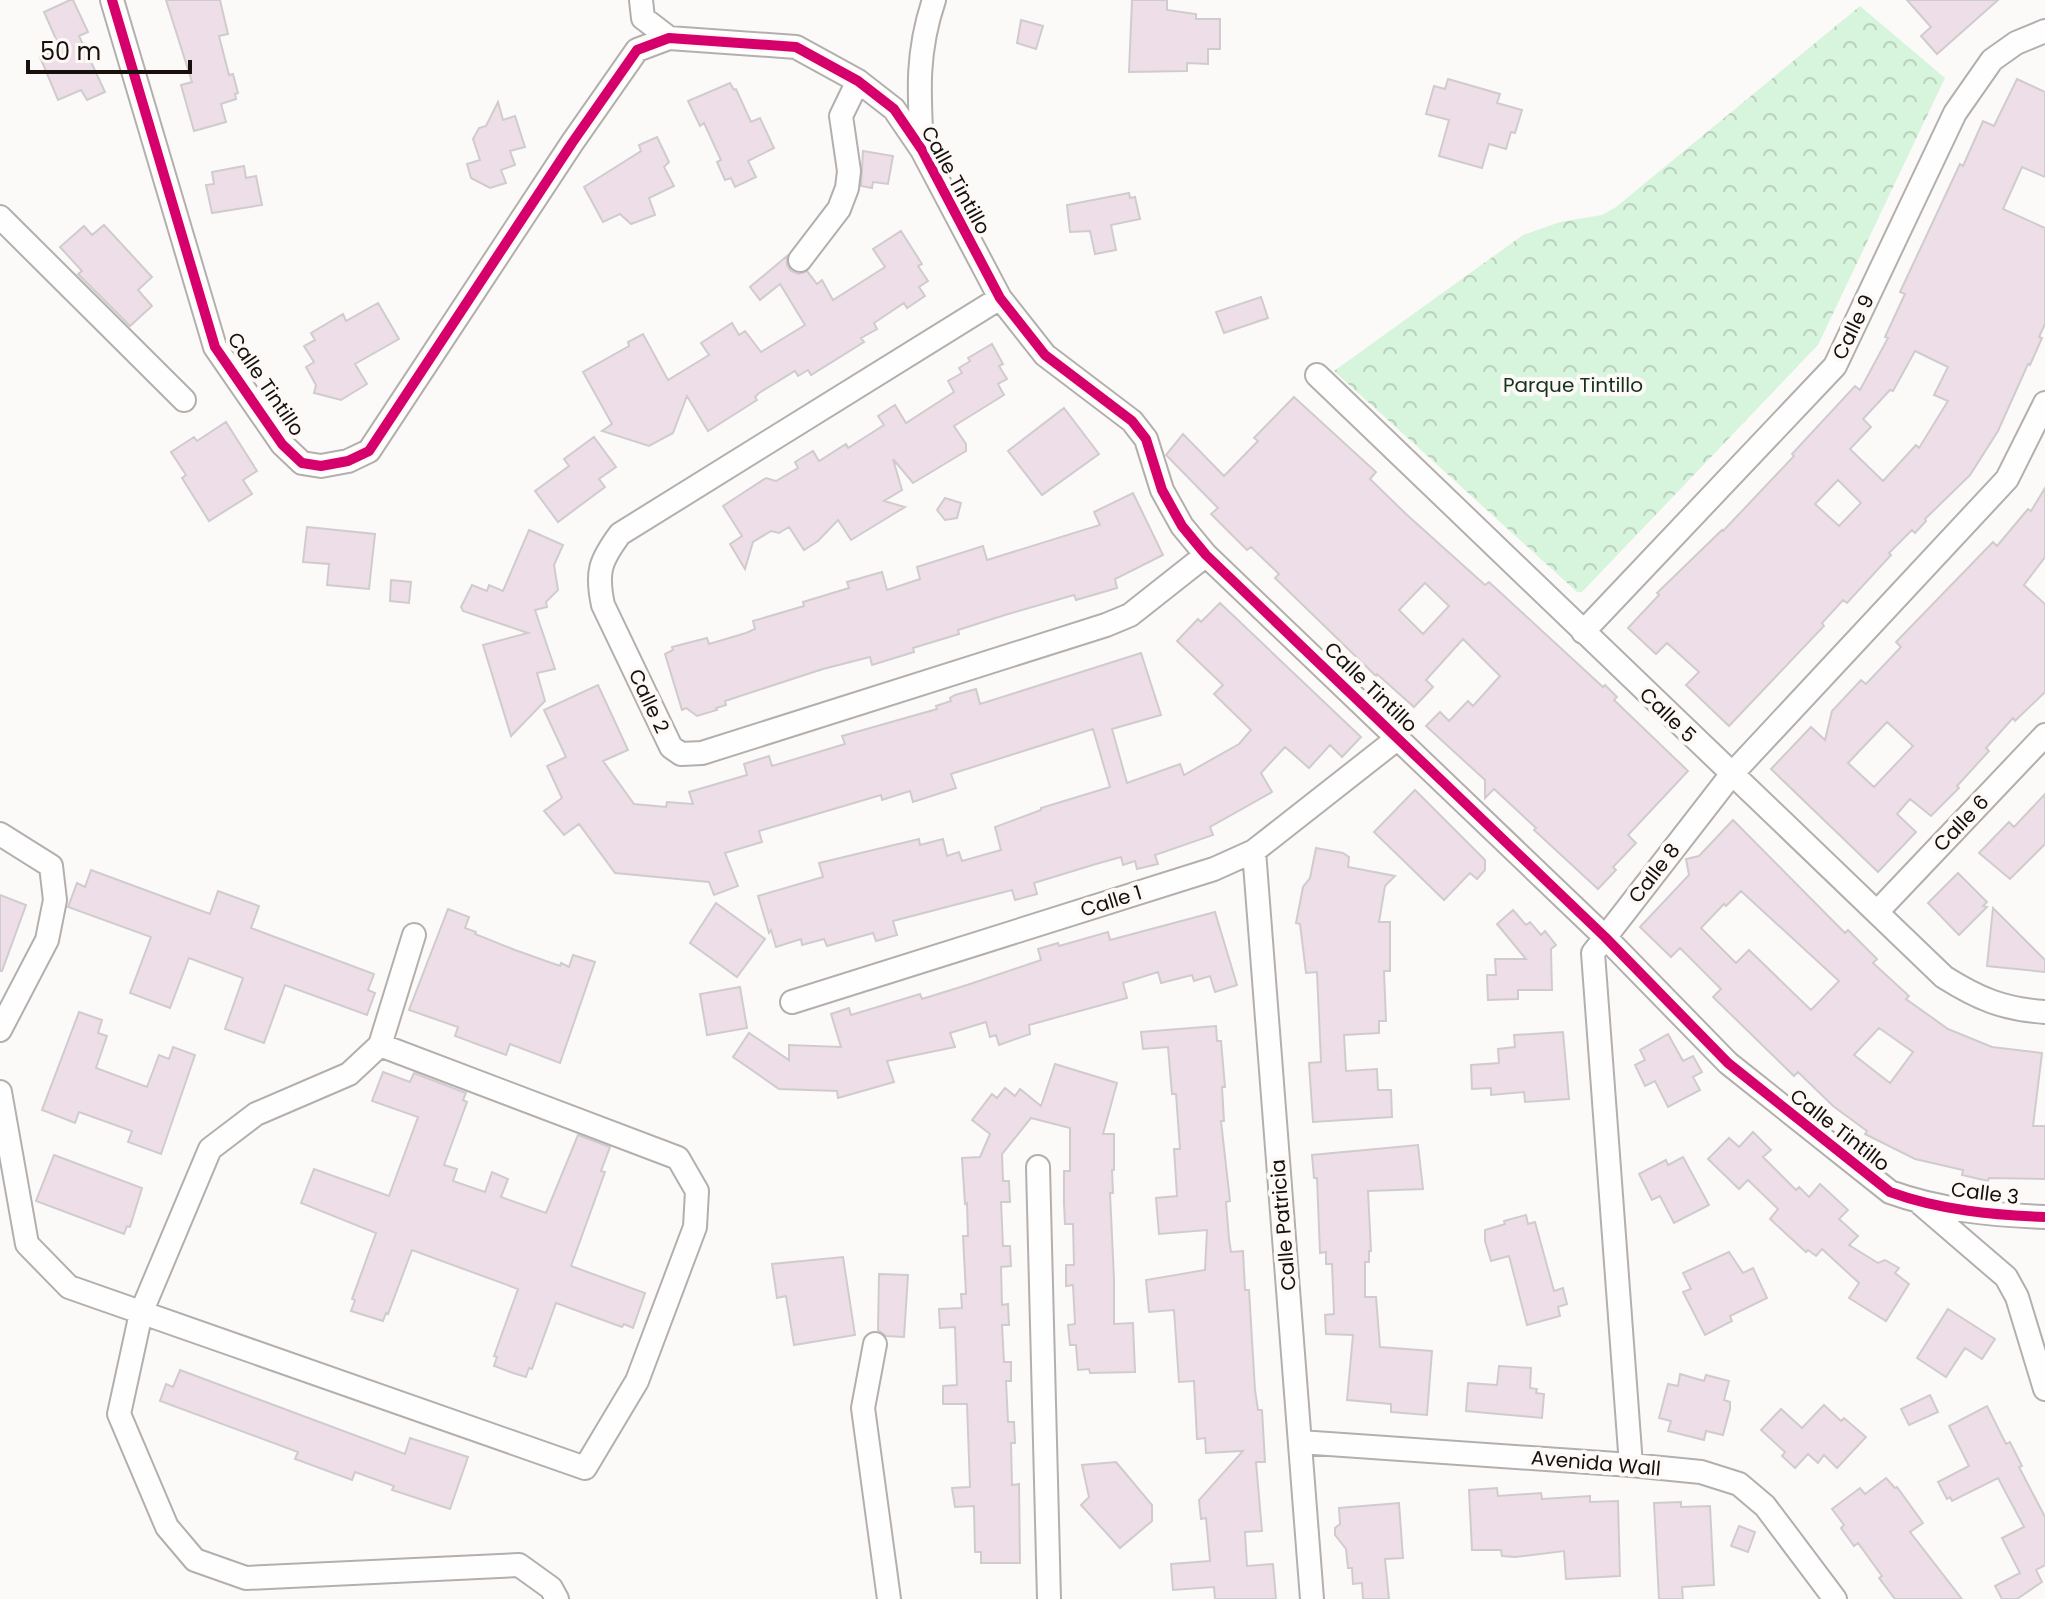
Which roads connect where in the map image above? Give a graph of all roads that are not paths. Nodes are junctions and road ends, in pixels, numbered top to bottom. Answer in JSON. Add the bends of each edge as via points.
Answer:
{"nodes":[{"id":1,"x":112,"y":0,"type":"edge"},
{"id":2,"x":641,"y":0,"type":"edge"},
{"id":3,"x":934,"y":0,"type":"edge"},
{"id":4,"x":2045,"y":31,"type":"edge"},
{"id":5,"x":669,"y":38,"type":"junction"},
{"id":6,"x":858,"y":81,"type":"junction"},
{"id":7,"x":922,"y":150,"type":"junction"},
{"id":8,"x":0,"y":217,"type":"edge"},
{"id":9,"x":800,"y":260,"type":"dead end"},
{"id":10,"x":1000,"y":298,"type":"junction"},
{"id":11,"x":1317,"y":375,"type":"dead end"},
{"id":12,"x":184,"y":400,"type":"dead end"},
{"id":13,"x":2045,"y":403,"type":"edge"},
{"id":14,"x":1206,"y":555,"type":"junction"},
{"id":15,"x":1583,"y":632,"type":"junction"},
{"id":16,"x":2045,"y":735,"type":"edge"},
{"id":17,"x":1398,"y":738,"type":"junction"},
{"id":18,"x":1731,"y":775,"type":"junction"},
{"id":19,"x":0,"y":834,"type":"edge"},
{"id":20,"x":1254,"y":851,"type":"junction"},
{"id":21,"x":1877,"y":912,"type":"junction"},
{"id":22,"x":414,"y":935,"type":"dead end"},
{"id":23,"x":1605,"y":937,"type":"junction"},
{"id":24,"x":792,"y":1002,"type":"dead end"},
{"id":25,"x":2045,"y":1012,"type":"edge"},
{"id":26,"x":0,"y":1030,"type":"edge"},
{"id":27,"x":380,"y":1045,"type":"junction"},
{"id":28,"x":0,"y":1092,"type":"edge"},
{"id":29,"x":1038,"y":1167,"type":"dead end"},
{"id":30,"x":1920,"y":1203,"type":"junction"},
{"id":31,"x":2045,"y":1217,"type":"edge"},
{"id":32,"x":141,"y":1313,"type":"junction"},
{"id":33,"x":875,"y":1344,"type":"dead end"},
{"id":34,"x":2045,"y":1389,"type":"edge"},
{"id":35,"x":1300,"y":1442,"type":"junction"},
{"id":36,"x":1631,"y":1465,"type":"junction"},
{"id":37,"x":557,"y":1599,"type":"edge"},
{"id":38,"x":889,"y":1599,"type":"edge"},
{"id":39,"x":1049,"y":1599,"type":"edge"},
{"id":40,"x":1312,"y":1599,"type":"edge"},
{"id":41,"x":1835,"y":1599,"type":"edge"}],
"edges":[{"from":1,"to":5,"type":"street","name":"Calle Tintillo","via":[[215,347],[282,444],[302,463],[321,466],[369,451],[637,50]]},
{"from":2,"to":5,"type":"street","via":[[643,18]]},
{"from":3,"to":7,"type":"street","via":[[918,75]]},
{"from":4,"to":15,"type":"street","name":"Calle 9","via":[[1992,60],[1955,113],[1835,366]]},
{"from":5,"to":6,"type":"street","name":"Calle Tintillo","via":[[796,47]]},
{"from":6,"to":7,"type":"street","name":"Calle Tintillo","via":[[894,109]]},
{"from":6,"to":9,"type":"street","via":[[841,116],[847,188],[839,209]]},
{"from":7,"to":10,"type":"street","name":"Calle Tintillo"},
{"from":8,"to":12,"type":"street"},
{"from":10,"to":14,"type":"street","name":"Calle Tintillo","via":[[1045,355],[1132,421],[1146,439],[1162,490]]},
{"from":10,"to":14,"type":"street","name":"Calle 2","via":[[620,534],[607,551],[598,581],[603,605],[671,747],[681,754],[702,753],[1106,625],[1130,615]]},
{"from":11,"to":15,"type":"street","name":"Calle 5"},
{"from":13,"to":18,"type":"street","name":"Calle 8","via":[[2007,479]]},
{"from":14,"to":17,"type":"street","name":"Calle Tintillo"},
{"from":15,"to":18,"type":"street","name":"Calle 5"},
{"from":16,"to":21,"type":"street","name":"Calle 6"},
{"from":17,"to":20,"type":"street","name":"Calle 1"},
{"from":17,"to":23,"type":"street","name":"Calle Tintillo"},
{"from":18,"to":21,"type":"street","name":"Calle 5"},
{"from":18,"to":23,"type":"street","name":"Calle 8"},
{"from":19,"to":26,"type":"street","via":[[51,866],[55,900],[47,940]]},
{"from":20,"to":24,"type":"street","name":"Calle 1","via":[[1214,869]]},
{"from":20,"to":35,"type":"street","name":"Calle Patricia"},
{"from":21,"to":25,"type":"street","name":"Calle 5","via":[[1944,977],[1978,998],[2015,1010]]},
{"from":22,"to":27,"type":"street"},
{"from":23,"to":30,"type":"street","name":"Calle Tintillo","via":[[1728,1063],[1890,1192]]},
{"from":23,"to":36,"type":"street","name":"Calle 8","via":[[1593,953]]},
{"from":27,"to":32,"type":"street","via":[[349,1074],[256,1114],[210,1149]]},
{"from":27,"to":32,"type":"street","via":[[678,1158],[697,1191],[695,1227],[637,1381],[585,1468]]},
{"from":28,"to":32,"type":"street","via":[[27,1244],[69,1287]]},
{"from":29,"to":39,"type":"street"},
{"from":30,"to":31,"type":"street","name":"Calle 3"},
{"from":30,"to":34,"type":"street","name":"Calle 3","via":[[2006,1277]]},
{"from":32,"to":37,"type":"street","via":[[119,1414],[167,1527],[195,1560],[246,1578],[519,1565],[551,1588]]},
{"from":33,"to":38,"type":"street","via":[[863,1408]]},
{"from":35,"to":36,"type":"street","name":"Avenida Wall"},
{"from":35,"to":40,"type":"street","name":"Calle Patricia"},
{"from":36,"to":41,"type":"street","name":"Avenida Wall","via":[[1701,1472],[1739,1484],[1765,1506]]}]}
